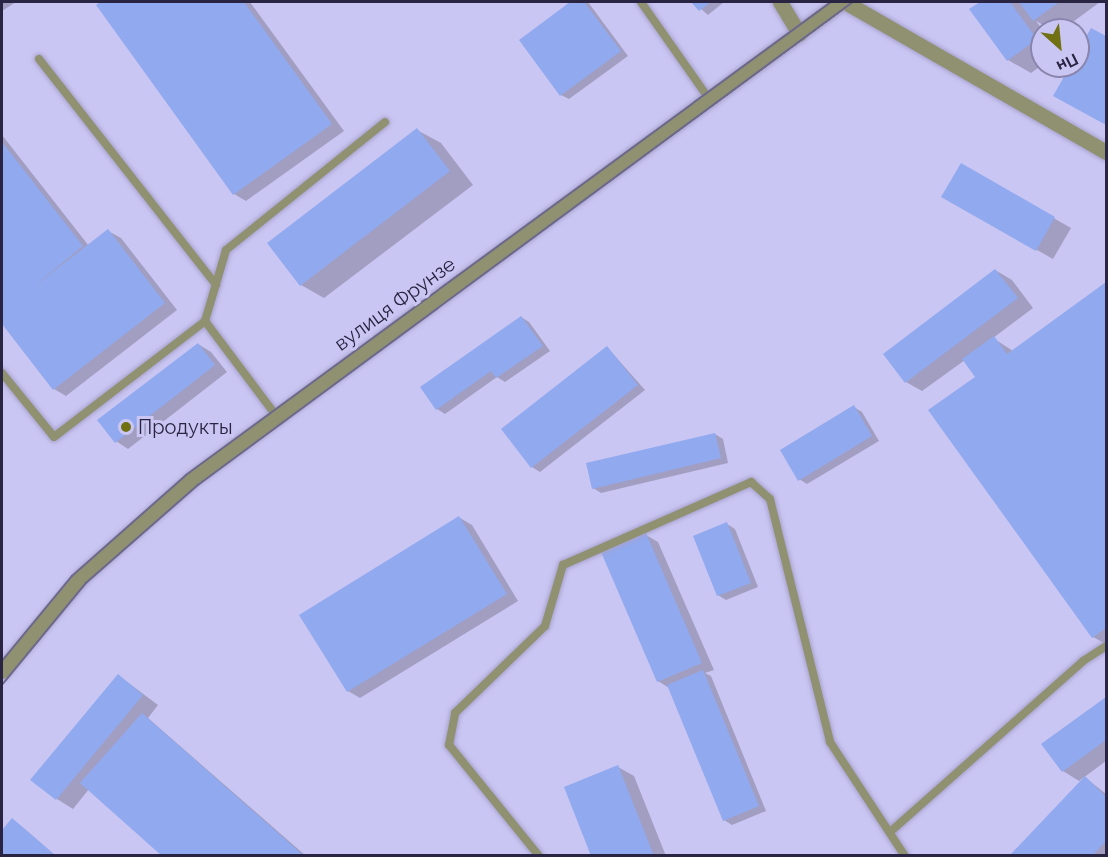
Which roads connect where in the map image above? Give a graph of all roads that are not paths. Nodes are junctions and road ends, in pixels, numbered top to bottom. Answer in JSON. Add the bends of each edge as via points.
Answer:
{"nodes":[{"id":1,"x":640,"y":2,"type":"edge"},
{"id":2,"x":780,"y":2,"type":"edge"},
{"id":3,"x":843,"y":2,"type":"edge"},
{"id":4,"x":799,"y":34,"type":"junction"},
{"id":5,"x":39,"y":59,"type":"dead end"},
{"id":6,"x":710,"y":100,"type":"junction"},
{"id":7,"x":385,"y":122,"type":"dead end"},
{"id":8,"x":1107,"y":152,"type":"edge"},
{"id":9,"x":216,"y":285,"type":"junction"},
{"id":10,"x":205,"y":321,"type":"junction"},
{"id":11,"x":2,"y":373,"type":"edge"},
{"id":12,"x":277,"y":417,"type":"junction"},
{"id":13,"x":1107,"y":646,"type":"edge"},
{"id":14,"x":2,"y":671,"type":"edge"},
{"id":15,"x":890,"y":832,"type":"junction"},
{"id":16,"x":539,"y":855,"type":"edge"},
{"id":17,"x":905,"y":855,"type":"edge"}],
"edges":[{"from":1,"to":6,"type":"lane"},
{"from":2,"to":4,"type":"street"},
{"from":3,"to":4,"type":"street","name":"вулиця Фрунзе"},
{"from":3,"to":8,"type":"street"},
{"from":4,"to":6,"type":"street","name":"вулиця Фрунзе"},
{"from":5,"to":9,"type":"lane"},
{"from":6,"to":12,"type":"street","name":"вулиця Фрунзе"},
{"from":7,"to":9,"type":"lane","via":[[226,250]]},
{"from":9,"to":10,"type":"lane"},
{"from":10,"to":11,"type":"lane","via":[[54,437]]},
{"from":10,"to":12,"type":"lane"},
{"from":12,"to":14,"type":"street","name":"вулиця Фрунзе","via":[[192,479],[82,576]]},
{"from":13,"to":15,"type":"lane","via":[[1083,661]]},
{"from":15,"to":16,"type":"lane","via":[[830,742],[770,499],[751,482],[563,565],[545,626],[455,713],[449,745]]},
{"from":15,"to":17,"type":"lane"}]}
